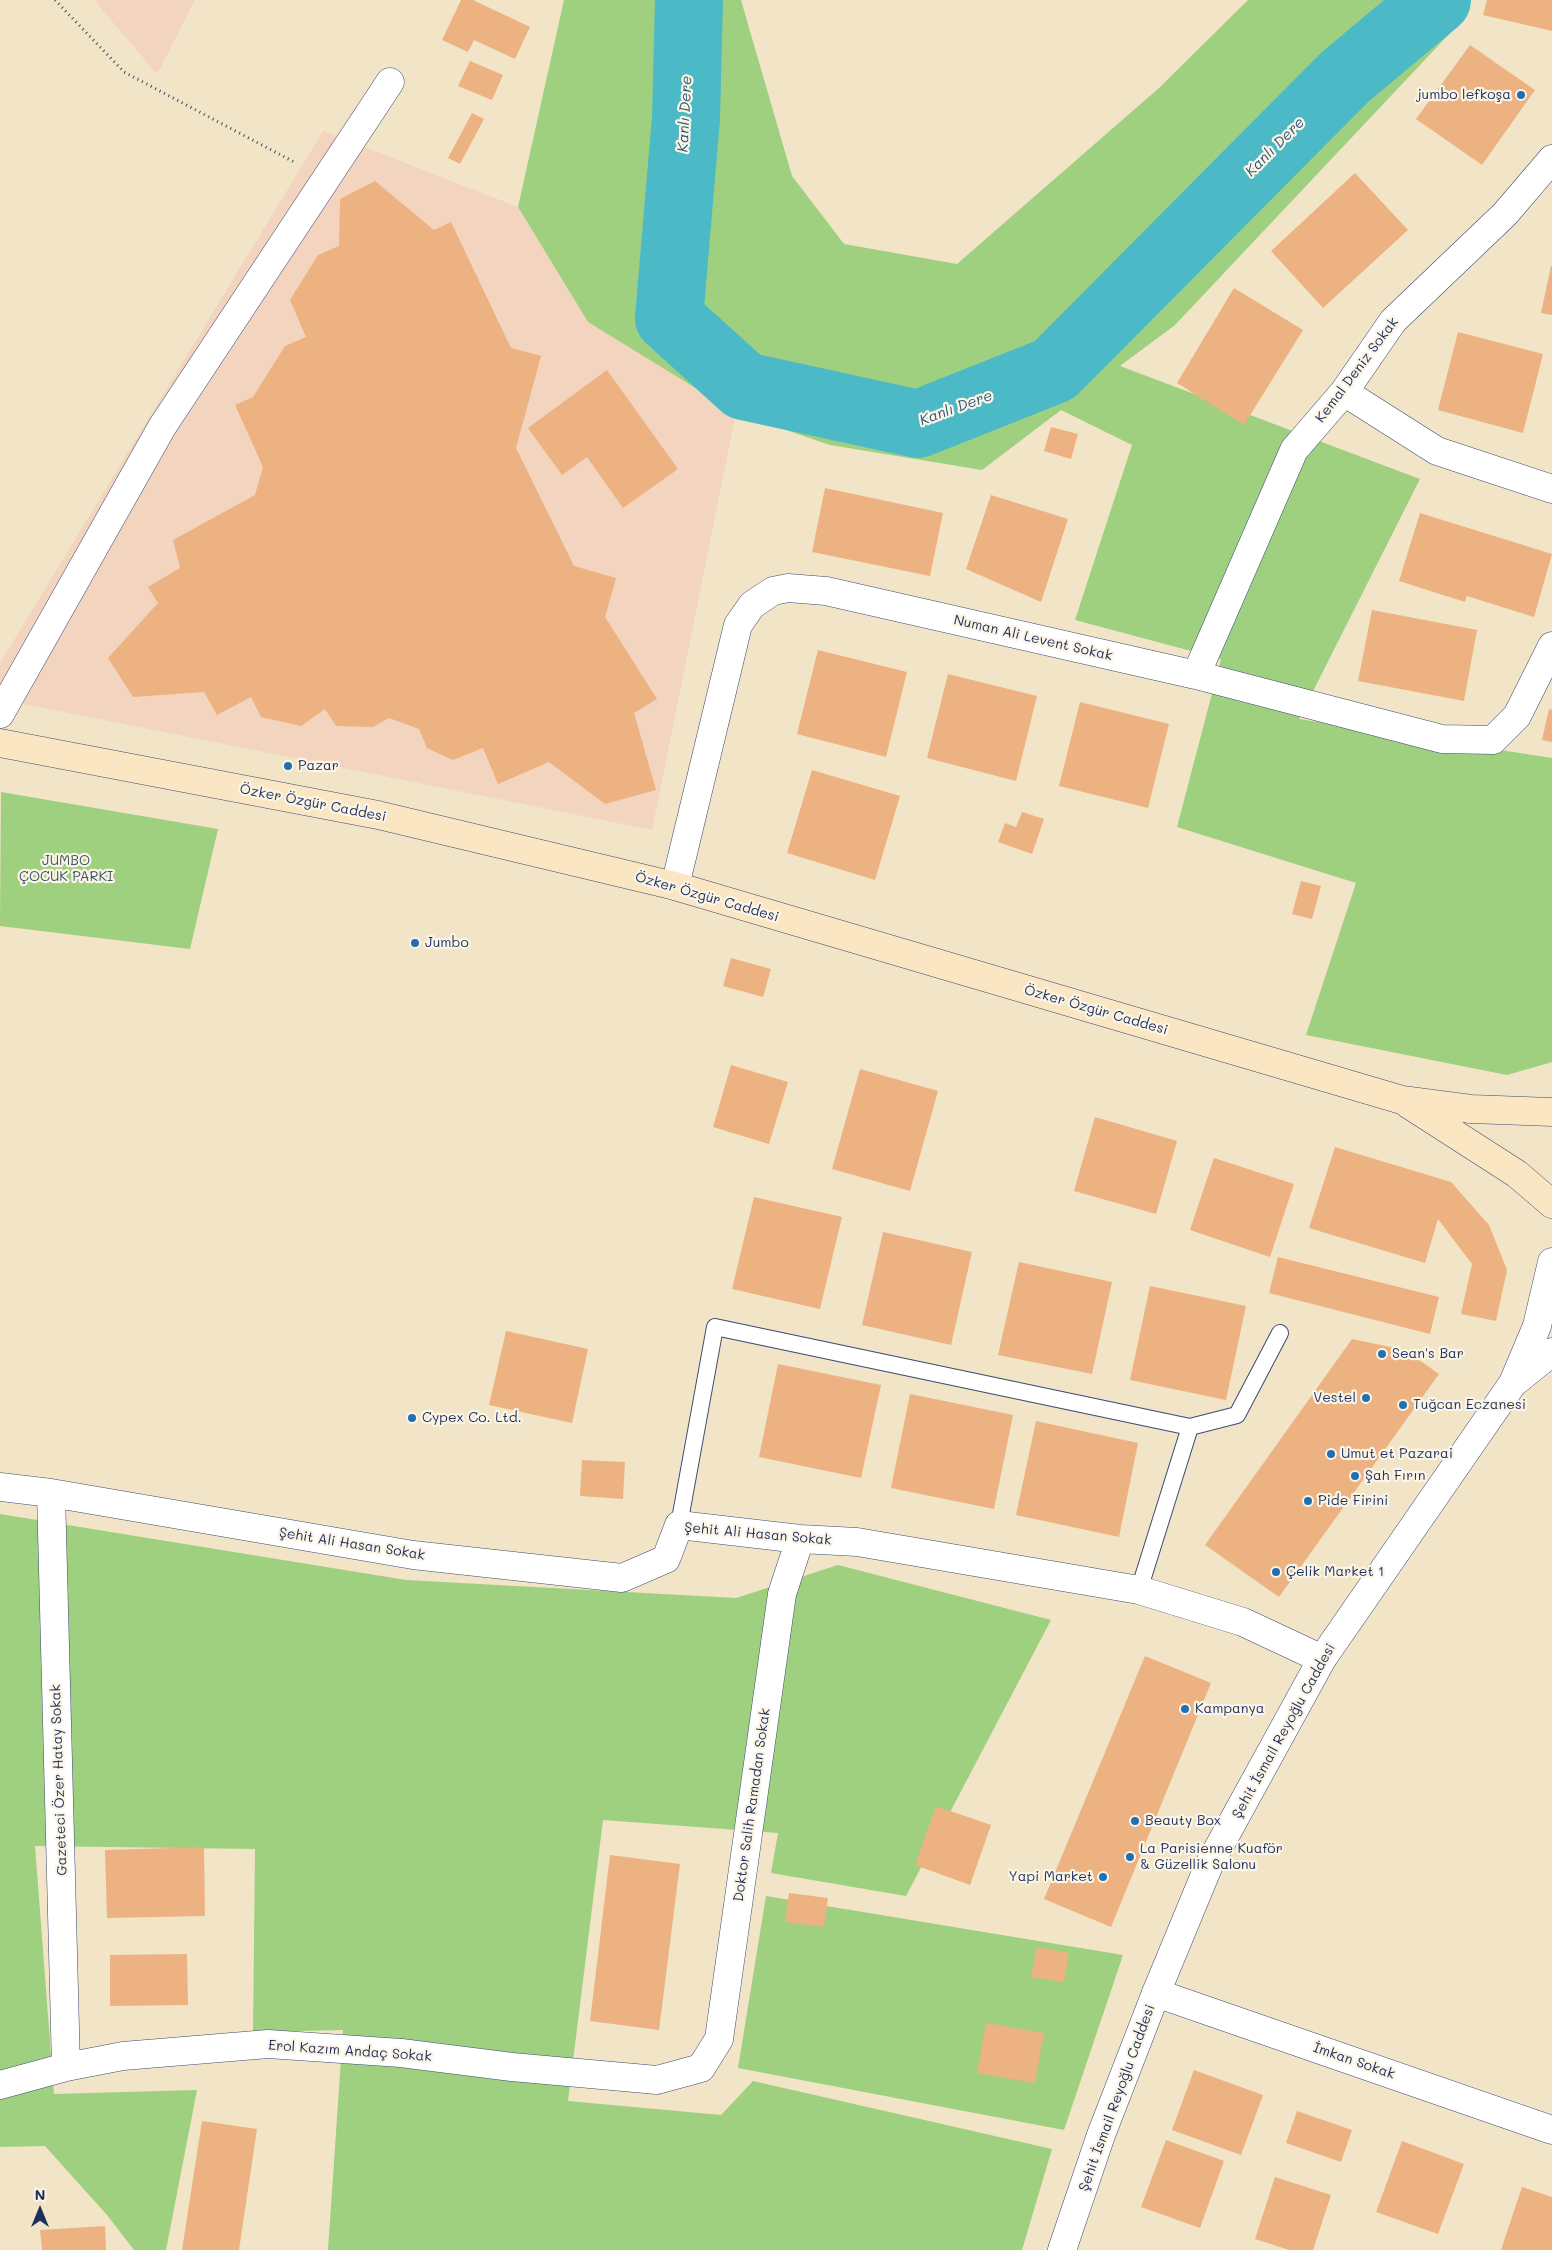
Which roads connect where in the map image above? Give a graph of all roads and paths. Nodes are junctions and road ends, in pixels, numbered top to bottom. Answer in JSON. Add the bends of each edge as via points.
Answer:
{"nodes":[{"id":1,"x":55,"y":0,"type":"edge"},
{"id":2,"x":390,"y":82,"type":"dead end"},
{"id":3,"x":1552,"y":160,"type":"edge"},
{"id":4,"x":325,"y":179,"type":"junction"},
{"id":5,"x":1344,"y":392,"type":"junction"},
{"id":6,"x":1552,"y":489,"type":"edge"},
{"id":7,"x":1552,"y":646,"type":"edge"},
{"id":8,"x":1196,"y":675,"type":"junction"},
{"id":9,"x":0,"y":714,"type":"edge"},
{"id":10,"x":0,"y":743,"type":"edge"},
{"id":11,"x":676,"y":886,"type":"junction"},
{"id":12,"x":1402,"y":1100,"type":"junction"},
{"id":13,"x":1552,"y":1112,"type":"edge"},
{"id":14,"x":1552,"y":1204,"type":"edge"},
{"id":15,"x":1552,"y":1262,"type":"edge"},
{"id":16,"x":1280,"y":1333,"type":"dead end"},
{"id":17,"x":1552,"y":1352,"type":"edge"},
{"id":18,"x":1513,"y":1383,"type":"junction"},
{"id":19,"x":1190,"y":1427,"type":"junction"},
{"id":20,"x":0,"y":1487,"type":"edge"},
{"id":21,"x":51,"y":1493,"type":"junction"},
{"id":22,"x":679,"y":1526,"type":"junction"},
{"id":23,"x":800,"y":1539,"type":"junction"},
{"id":24,"x":1139,"y":1590,"type":"junction"},
{"id":25,"x":1322,"y":1659,"type":"junction"},
{"id":26,"x":1156,"y":1993,"type":"junction"},
{"id":27,"x":66,"y":2067,"type":"junction"},
{"id":28,"x":701,"y":2068,"type":"joint"},
{"id":29,"x":0,"y":2085,"type":"edge"},
{"id":30,"x":1552,"y":2130,"type":"edge"},
{"id":31,"x":1062,"y":2250,"type":"edge"}],
"edges":[{"from":1,"to":4,"type":"path","via":[[124,72]]},
{"from":2,"to":4,"type":"street"},
{"from":3,"to":5,"type":"street","name":"Kemal Deniz Sokak","via":[[1505,214],[1392,321]]},
{"from":4,"to":9,"type":"street","via":[[162,426]]},
{"from":5,"to":6,"type":"street","via":[[1437,451]]},
{"from":5,"to":8,"type":"street","name":"Kemal Deniz Sokak","via":[[1294,450]]},
{"from":7,"to":8,"type":"street","name":"Numan Ali Levent Sokak","via":[[1517,716],[1493,740],[1442,738]]},
{"from":8,"to":11,"type":"street","name":"Numan Ali Levent Sokak","via":[[826,591],[788,588],[772,591],[752,605],[738,625]]},
{"from":10,"to":11,"type":"main road","name":"Özker Özgür Caddesi","via":[[378,815]]},
{"from":11,"to":12,"type":"main road","name":"Özker Özgür Caddesi"},
{"from":12,"to":13,"type":"main road","name":"Özker Özgür Caddesi","via":[[1471,1109]]},
{"from":12,"to":14,"type":"main road","name":"Özker Özgür Caddesi","via":[[1517,1174]]},
{"from":15,"to":18,"type":"street","name":"Şehit İsmail Reyoğlu Caddesi","via":[[1537,1326]]},
{"from":16,"to":19,"type":"lane","via":[[1236,1415]]},
{"from":17,"to":18,"type":"street","name":"Şehit İsmail Reyoğlu Caddesi"},
{"from":18,"to":25,"type":"street","name":"Şehit İsmail Reyoğlu Caddesi"},
{"from":19,"to":22,"type":"lane","via":[[715,1327]]},
{"from":19,"to":24,"type":"lane"},
{"from":20,"to":21,"type":"street","name":"Şehit Ali Hasan Sokak"},
{"from":21,"to":22,"type":"street","name":"Şehit Ali Hasan Sokak","via":[[413,1555],[622,1578],[666,1559]]},
{"from":21,"to":27,"type":"street","name":"Gazeteci Özer Hatay Sokak"},
{"from":22,"to":23,"type":"street","name":"Şehit Ali Hasan Sokak"},
{"from":23,"to":24,"type":"street","name":"Şehit Ali Hasan Sokak","via":[[857,1542]]},
{"from":23,"to":28,"type":"street","name":"Doktor Salih Ramadan Sokak","via":[[782,1594],[719,2039]]},
{"from":24,"to":25,"type":"street","name":"Şehit Ali Hasan Sokak","via":[[1243,1622]]},
{"from":25,"to":26,"type":"street","name":"Şehit İsmail Reyoğlu Caddesi","via":[[1209,1865]]},
{"from":26,"to":30,"type":"street","name":"İmkan Sokak"},
{"from":26,"to":31,"type":"street","name":"Şehit İsmail Reyoğlu Caddesi","via":[[1101,2135]]},
{"from":27,"to":28,"type":"street","name":"Erol Kazım Andaç Sokak","via":[[123,2056],[268,2044],[400,2053],[657,2080]]},
{"from":27,"to":29,"type":"street","name":"Erol Kazım Andaç Sokak"}]}
